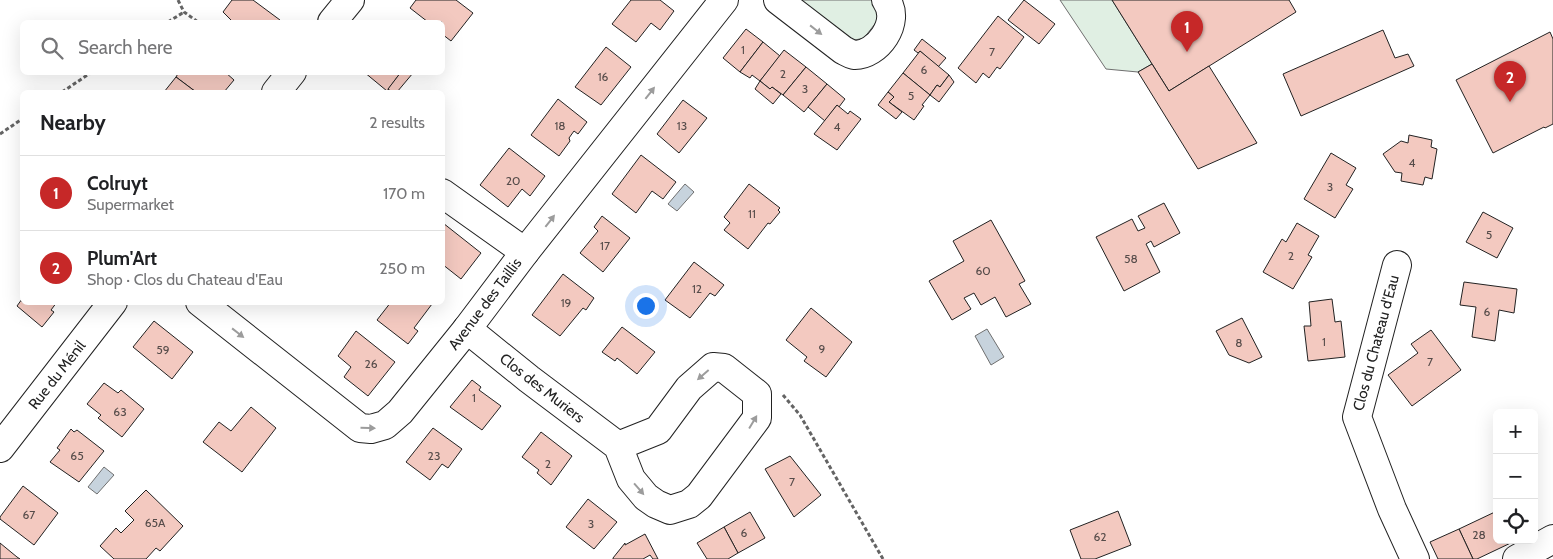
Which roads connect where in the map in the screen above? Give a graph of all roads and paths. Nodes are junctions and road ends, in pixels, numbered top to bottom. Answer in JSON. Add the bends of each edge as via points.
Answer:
{"nodes":[{"id":1,"x":178,"y":0,"type":"edge"},
{"id":2,"x":350,"y":0,"type":"edge"},
{"id":3,"x":724,"y":0,"type":"edge"},
{"id":4,"x":778,"y":0,"type":"edge"},
{"id":5,"x":886,"y":0,"type":"edge"},
{"id":6,"x":184,"y":12,"type":"junction"},
{"id":7,"x":171,"y":20,"type":"edge"},
{"id":8,"x":195,"y":20,"type":"edge"},
{"id":9,"x":334,"y":20,"type":"edge"},
{"id":10,"x":88,"y":75,"type":"edge"},
{"id":11,"x":290,"y":75,"type":"edge"},
{"id":12,"x":65,"y":90,"type":"edge"},
{"id":13,"x":278,"y":90,"type":"edge"},
{"id":14,"x":20,"y":120,"type":"edge"},
{"id":15,"x":0,"y":134,"type":"edge"},
{"id":16,"x":445,"y":195,"type":"edge"},
{"id":17,"x":525,"y":252,"type":"junction"},
{"id":18,"x":1397,"y":265,"type":"dead end"},
{"id":19,"x":111,"y":305,"type":"edge"},
{"id":20,"x":204,"y":305,"type":"edge"},
{"id":21,"x":467,"y":329,"type":"junction"},
{"id":22,"x":757,"y":394,"type":"junction"},
{"id":23,"x":618,"y":446,"type":"junction"},
{"id":24,"x":0,"y":448,"type":"edge"},
{"id":25,"x":1553,"y":539,"type":"edge"},
{"id":26,"x":883,"y":559,"type":"edge"},
{"id":27,"x":1415,"y":559,"type":"edge"},
{"id":28,"x":1517,"y":559,"type":"edge"}],
"edges":[{"from":1,"to":6,"type":"path"},
{"from":2,"to":9,"type":"street"},
{"from":17,"to":3,"type":"street","name":"Avenue des Taillis","one_way":true},
{"from":4,"to":5,"type":"street","one_way":true,"via":[[852,55],[868,52],[889,30],[893,12]]},
{"from":6,"to":7,"type":"path"},
{"from":6,"to":8,"type":"path"},
{"from":10,"to":12,"type":"path"},
{"from":11,"to":13,"type":"street"},
{"from":14,"to":15,"type":"path"},
{"from":16,"to":17,"type":"street"},
{"from":17,"to":21,"type":"street","name":"Avenue des Taillis"},
{"from":18,"to":27,"type":"street","name":"Clos du Chateau d'Eau","via":[[1357,417]]},
{"from":19,"to":24,"type":"street","name":"Rue du Ménil"},
{"from":20,"to":21,"type":"street","name":"Avenue des Taillis","one_way":true,"via":[[360,428],[385,425],[400,412]]},
{"from":21,"to":23,"type":"street","name":"Clos des Muriers"},
{"from":22,"to":23,"type":"street","one_way":true,"via":[[724,368],[713,367],[689,388],[658,430]]},
{"from":23,"to":22,"type":"street","one_way":true,"via":[[630,479],[646,497],[670,510],[680,508],[699,496],[757,418]]},
{"from":22,"to":26,"type":"path","via":[[782,395],[800,416]]},
{"from":25,"to":28,"type":"street"}]}
